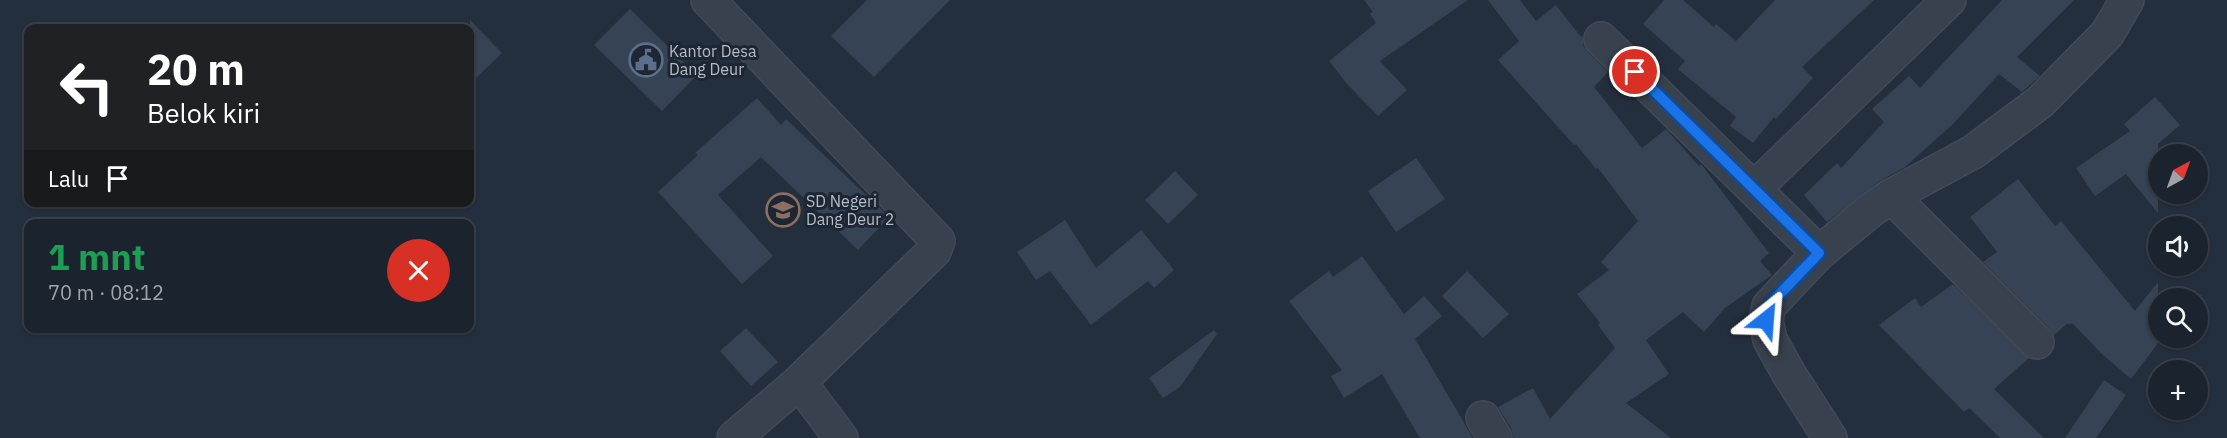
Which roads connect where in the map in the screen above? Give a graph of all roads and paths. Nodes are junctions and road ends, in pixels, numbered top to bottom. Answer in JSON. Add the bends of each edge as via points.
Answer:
{"nodes":[{"id":1,"x":708,"y":0,"type":"edge"},
{"id":2,"x":1949,"y":0,"type":"edge"},
{"id":3,"x":2127,"y":0,"type":"edge"},
{"id":4,"x":1601,"y":39,"type":"dead end"},
{"id":5,"x":1754,"y":189,"type":"junction"},
{"id":6,"x":1892,"y":196,"type":"junction"},
{"id":7,"x":1819,"y":253,"type":"junction"},
{"id":8,"x":2037,"y":342,"type":"dead end"},
{"id":9,"x":796,"y":384,"type":"junction"},
{"id":10,"x":734,"y":438,"type":"edge"},
{"id":11,"x":841,"y":438,"type":"edge"},
{"id":12,"x":1830,"y":438,"type":"edge"}],
"edges":[{"from":1,"to":9,"type":"street","via":[[938,241],[934,251]]},
{"from":2,"to":5,"type":"street"},
{"from":3,"to":6,"type":"street","via":[[2107,34],[2040,102],[1973,152]]},
{"from":4,"to":5,"type":"street"},
{"from":5,"to":7,"type":"street"},
{"from":6,"to":7,"type":"street"},
{"from":6,"to":8,"type":"street"},
{"from":7,"to":12,"type":"street","via":[[1773,301],[1766,320],[1770,340]]},
{"from":9,"to":10,"type":"street"},
{"from":9,"to":11,"type":"street"}]}
